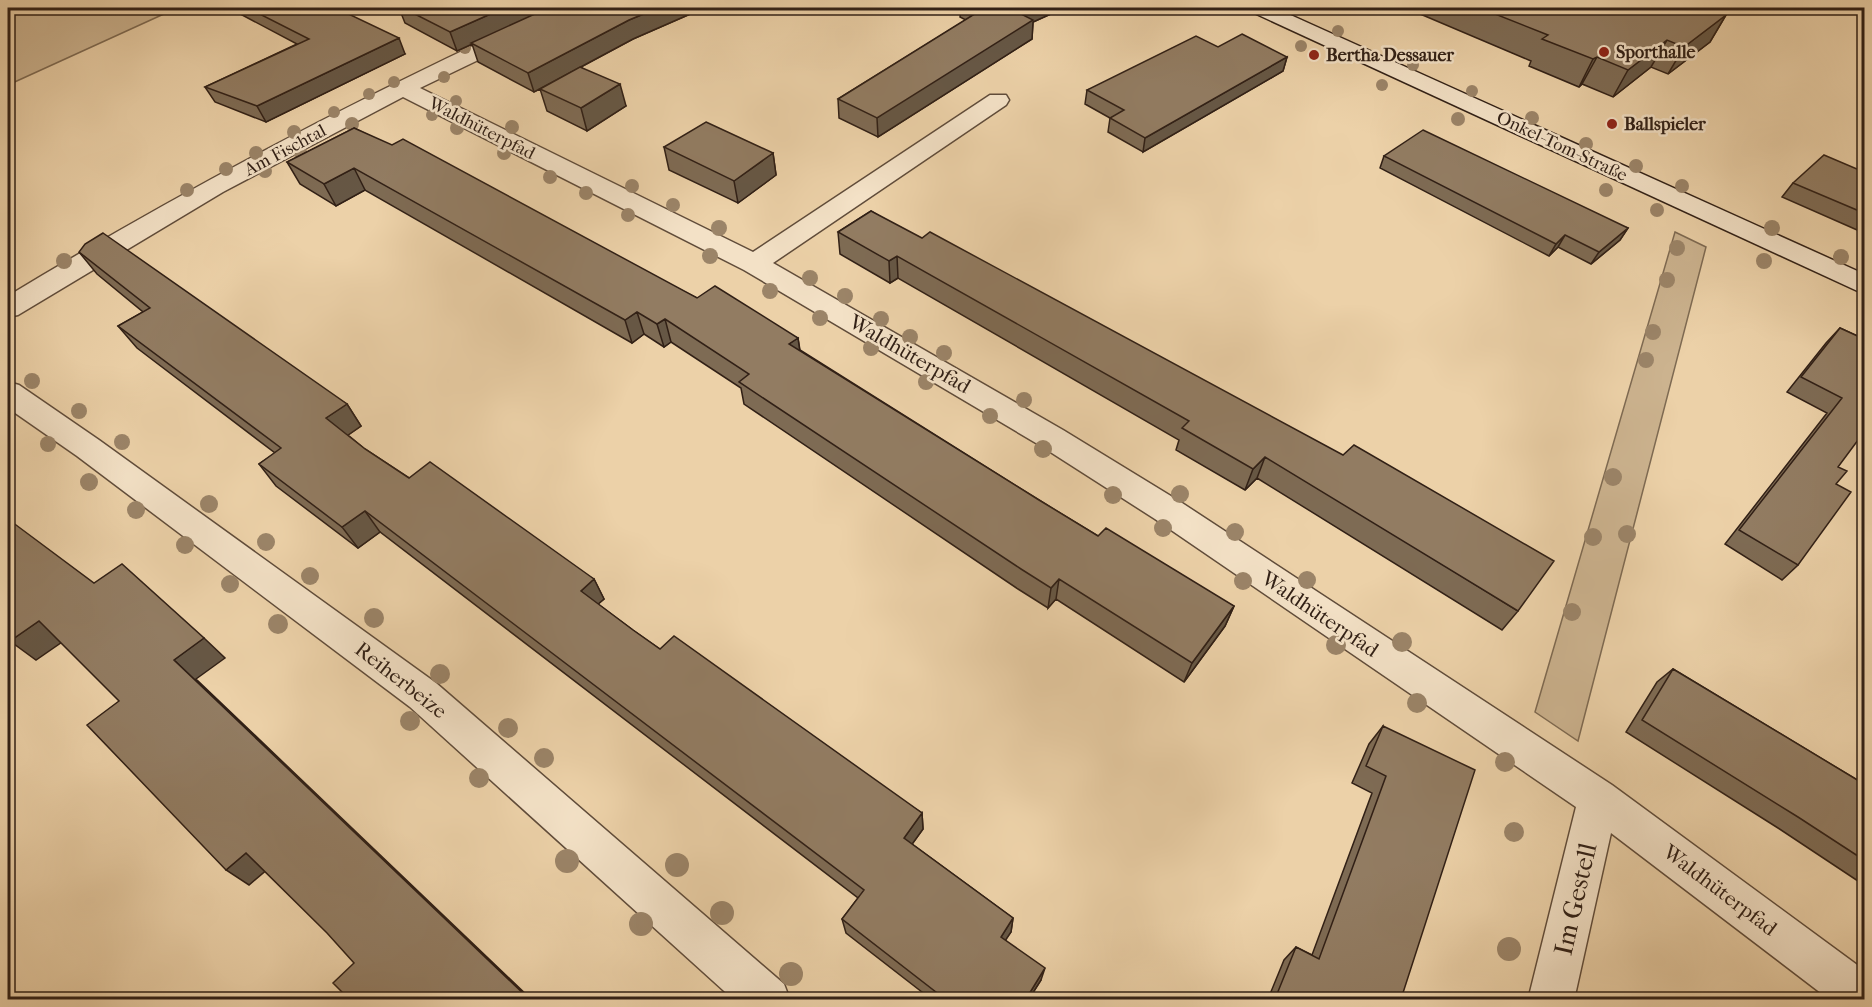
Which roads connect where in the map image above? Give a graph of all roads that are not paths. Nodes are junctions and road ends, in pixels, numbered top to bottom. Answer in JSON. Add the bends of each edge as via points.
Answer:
{"nodes":[{"id":1,"x":571,"y":8,"type":"edge"},
{"id":2,"x":1259,"y":8,"type":"edge"},
{"id":3,"x":403,"y":88,"type":"junction"},
{"id":4,"x":998,"y":100,"type":"dead end"},
{"id":5,"x":754,"y":264,"type":"junction"},
{"id":6,"x":1864,"y":285,"type":"edge"},
{"id":7,"x":8,"y":308,"type":"edge"},
{"id":8,"x":8,"y":393,"type":"edge"},
{"id":9,"x":1598,"y":799,"type":"junction"},
{"id":10,"x":1864,"y":997,"type":"edge"},
{"id":11,"x":768,"y":999,"type":"edge"},
{"id":12,"x":1551,"y":999,"type":"edge"}],
"edges":[{"from":1,"to":3,"type":"street","name":"Am Fischtal"},
{"from":2,"to":6,"type":"street","name":"Onkel-Tom-Straße"},
{"from":3,"to":5,"type":"street","name":"Waldhüterpfad"},
{"from":3,"to":7,"type":"street","name":"Am Fischtal","via":[[182,206]]},
{"from":4,"to":5,"type":"street"},
{"from":5,"to":9,"type":"street","name":"Waldhüterpfad","via":[[1003,407],[1129,486]]},
{"from":8,"to":11,"type":"street","name":"Reiherbeize","via":[[423,695]]},
{"from":9,"to":10,"type":"street","name":"Waldhüterpfad"},
{"from":9,"to":12,"type":"street","name":"Im Gestell"}]}
